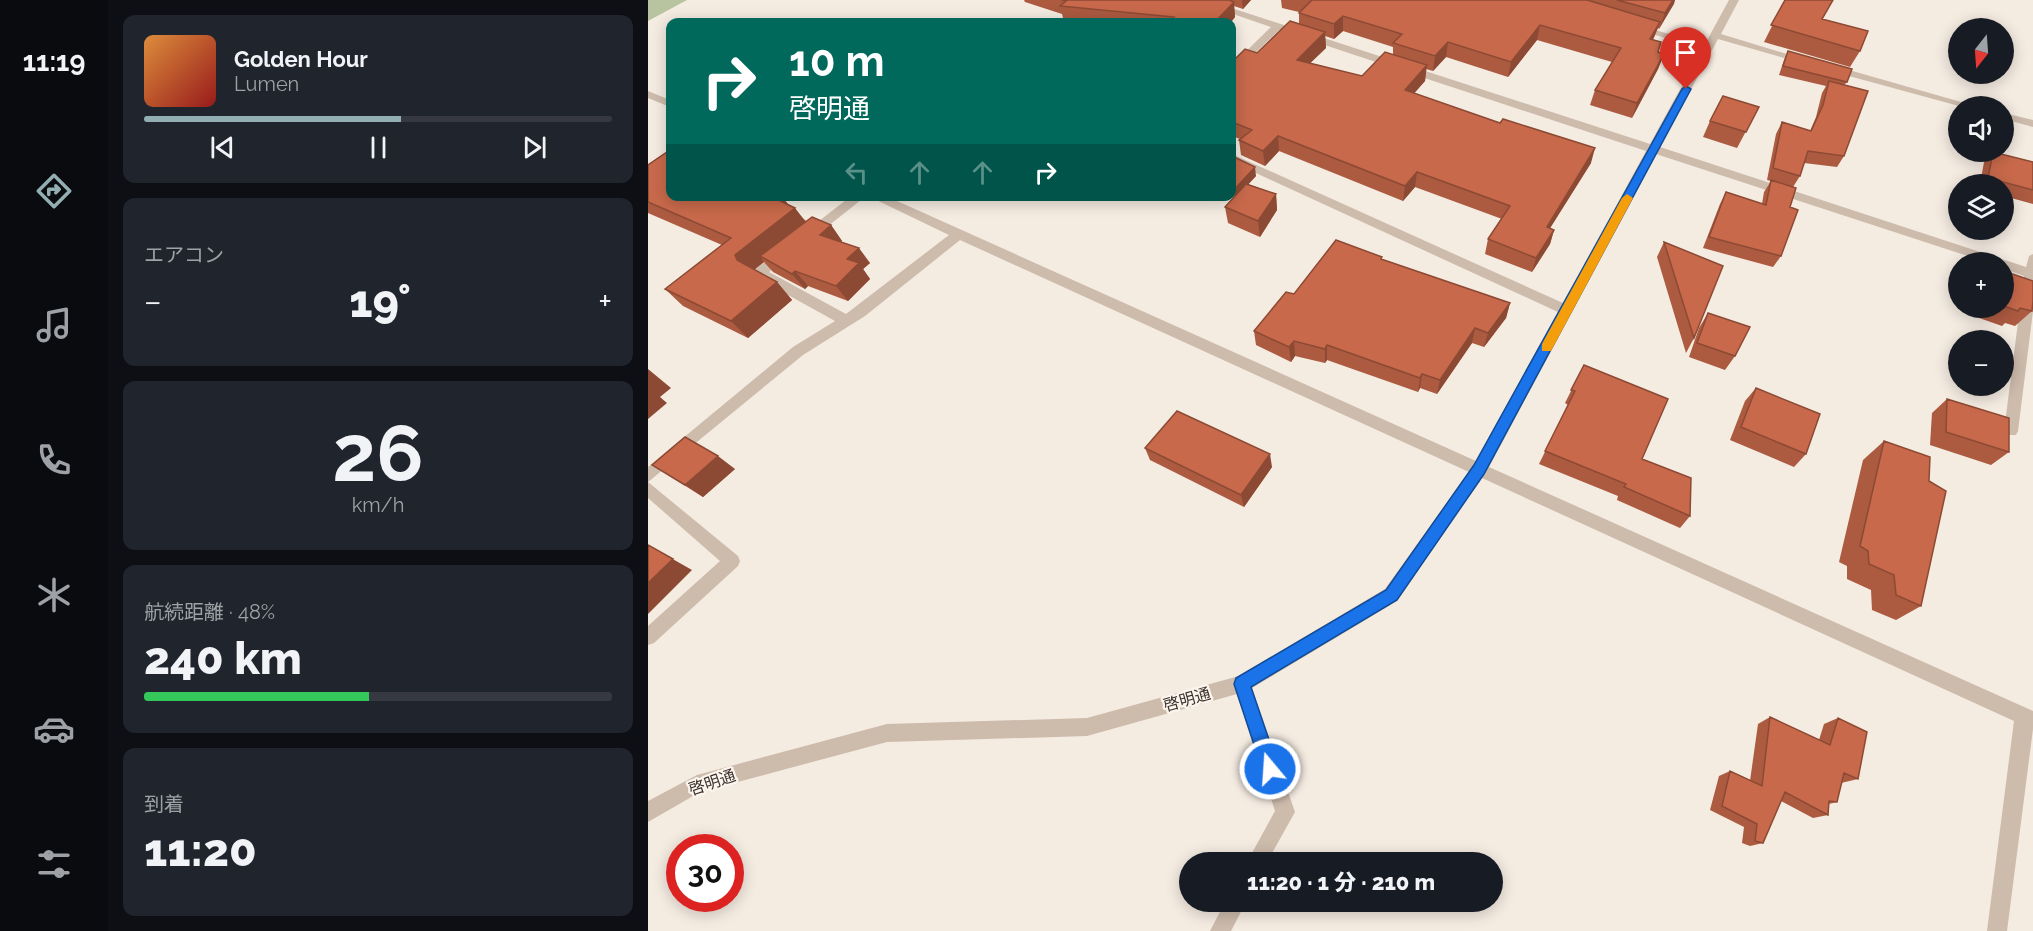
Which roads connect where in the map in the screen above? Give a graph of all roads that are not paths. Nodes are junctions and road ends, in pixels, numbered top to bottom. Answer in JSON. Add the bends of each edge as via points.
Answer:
{"nodes":[{"id":1,"x":1197,"y":0,"type":"edge"},
{"id":2,"x":1734,"y":0,"type":"edge"},
{"id":3,"x":1630,"y":26,"type":"edge"},
{"id":4,"x":1277,"y":27,"type":"junction"},
{"id":5,"x":1715,"y":35,"type":"junction"},
{"id":6,"x":1709,"y":48,"type":"junction"},
{"id":7,"x":1236,"y":66,"type":"edge"},
{"id":8,"x":648,"y":94,"type":"edge"},
{"id":9,"x":1948,"y":100,"type":"edge"},
{"id":10,"x":666,"y":102,"type":"edge"},
{"id":11,"x":2014,"y":119,"type":"edge"},
{"id":12,"x":2033,"y":124,"type":"edge"},
{"id":13,"x":1653,"y":149,"type":"junction"},
{"id":14,"x":1236,"y":160,"type":"edge"},
{"id":15,"x":853,"y":201,"type":"edge"},
{"id":16,"x":885,"y":201,"type":"edge"},
{"id":17,"x":958,"y":235,"type":"junction"},
{"id":18,"x":1968,"y":252,"type":"edge"},
{"id":19,"x":2033,"y":259,"type":"edge"},
{"id":20,"x":2014,"y":267,"type":"edge"},
{"id":21,"x":2032,"y":273,"type":"edge"},
{"id":22,"x":1567,"y":310,"type":"junction"},
{"id":23,"x":846,"y":321,"type":"junction"},
{"id":24,"x":2011,"y":431,"type":"edge"},
{"id":25,"x":1479,"y":470,"type":"junction"},
{"id":26,"x":648,"y":476,"type":"edge"},
{"id":27,"x":648,"y":489,"type":"edge"},
{"id":28,"x":648,"y":636,"type":"edge"},
{"id":29,"x":1242,"y":684,"type":"junction"},
{"id":30,"x":2029,"y":718,"type":"edge"},
{"id":31,"x":648,"y":812,"type":"edge"},
{"id":32,"x":1263,"y":852,"type":"edge"},
{"id":33,"x":1230,"y":912,"type":"edge"},
{"id":34,"x":1220,"y":931,"type":"edge"},
{"id":35,"x":1997,"y":931,"type":"edge"}],
"edges":[{"from":1,"to":4,"type":"street"},
{"from":2,"to":5,"type":"street","name":"啓明通"},
{"from":3,"to":6,"type":"street"},
{"from":4,"to":7,"type":"street"},
{"from":4,"to":13,"type":"street"},
{"from":5,"to":6,"type":"street","name":"啓明通"},
{"from":5,"to":9,"type":"street"},
{"from":6,"to":13,"type":"street","name":"啓明通"},
{"from":8,"to":10,"type":"street"},
{"from":11,"to":12,"type":"street"},
{"from":13,"to":18,"type":"street"},
{"from":13,"to":22,"type":"street","name":"啓明通"},
{"from":14,"to":22,"type":"street"},
{"from":15,"to":23,"type":"street","via":[[759,273]]},
{"from":16,"to":17,"type":"street"},
{"from":17,"to":23,"type":"street"},
{"from":17,"to":25,"type":"street"},
{"from":19,"to":21,"type":"street"},
{"from":20,"to":21,"type":"street"},
{"from":21,"to":24,"type":"street"},
{"from":22,"to":25,"type":"street","name":"啓明通"},
{"from":23,"to":26,"type":"street","via":[[798,351]]},
{"from":25,"to":29,"type":"street","name":"啓明通","via":[[1391,595]]},
{"from":25,"to":30,"type":"street"},
{"from":27,"to":28,"type":"street","via":[[732,561]]},
{"from":29,"to":31,"type":"street","name":"啓明通","via":[[1087,727],[887,734],[697,784]]},
{"from":29,"to":32,"type":"street","via":[[1285,812]]},
{"from":30,"to":35,"type":"street"},
{"from":33,"to":34,"type":"street"}]}
